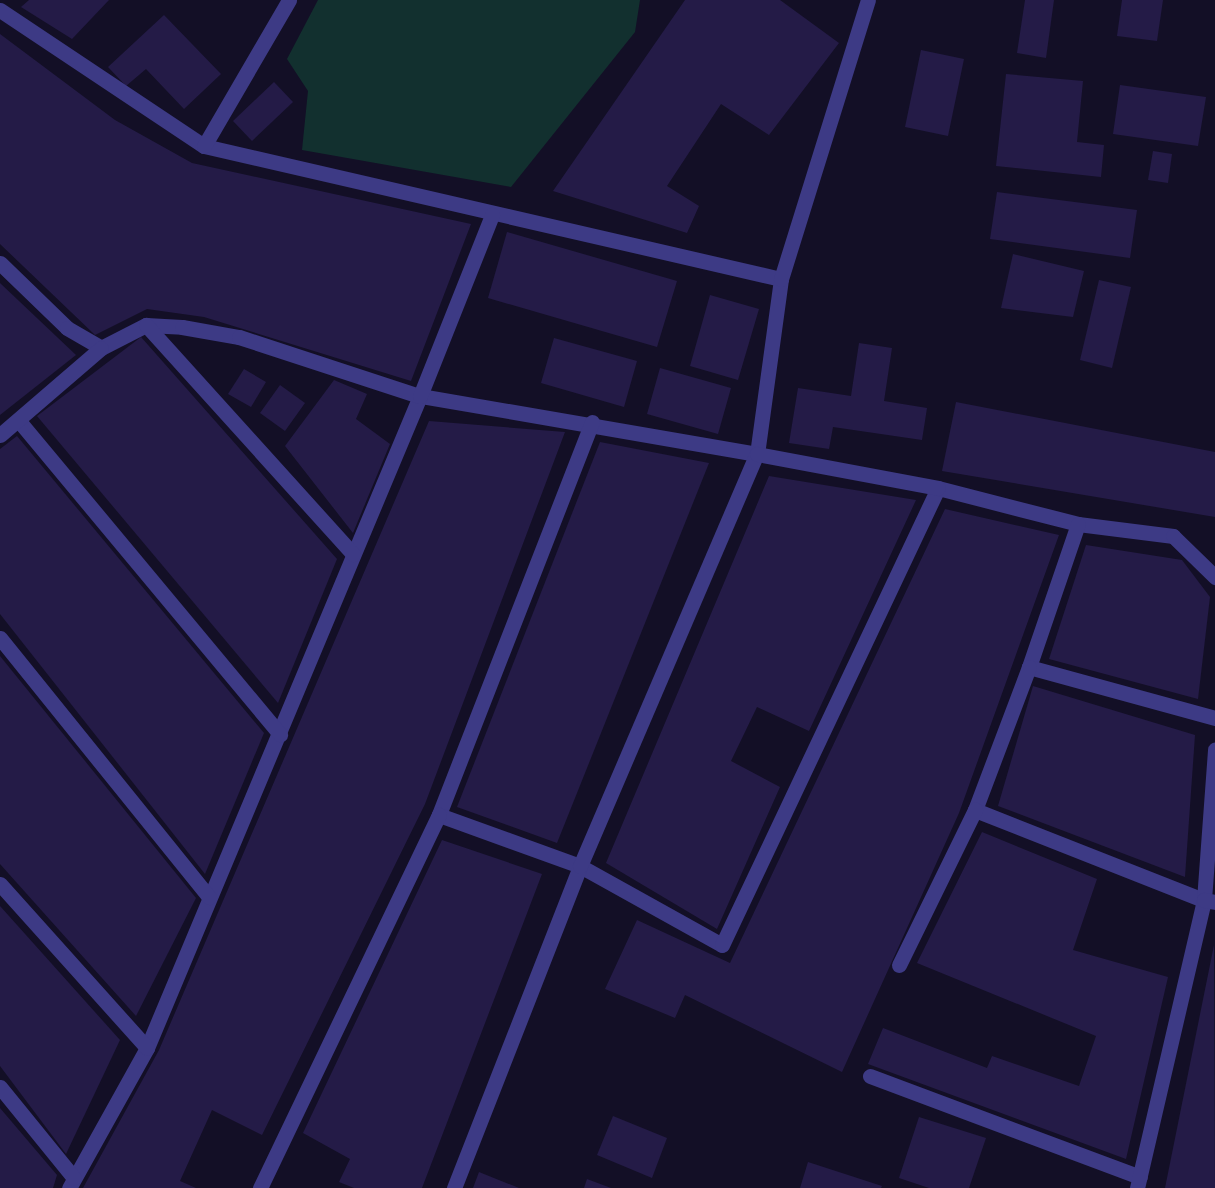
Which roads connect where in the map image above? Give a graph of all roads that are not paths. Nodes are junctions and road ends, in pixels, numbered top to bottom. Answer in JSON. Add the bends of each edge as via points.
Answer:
{"nodes":[{"id":1,"x":289,"y":0,"type":"edge"},
{"id":2,"x":868,"y":0,"type":"edge"},
{"id":3,"x":0,"y":10,"type":"edge"},
{"id":4,"x":204,"y":146,"type":"junction"},
{"id":5,"x":492,"y":215,"type":"junction"},
{"id":6,"x":0,"y":263,"type":"edge"},
{"id":7,"x":781,"y":279,"type":"junction"},
{"id":8,"x":146,"y":326,"type":"junction"},
{"id":9,"x":101,"y":348,"type":"junction"},
{"id":10,"x":420,"y":396,"type":"junction"},
{"id":11,"x":19,"y":421,"type":"junction"},
{"id":12,"x":592,"y":422,"type":"junction"},
{"id":13,"x":0,"y":435,"type":"edge"},
{"id":14,"x":757,"y":454,"type":"junction"},
{"id":15,"x":939,"y":488,"type":"junction"},
{"id":16,"x":1077,"y":524,"type":"junction"},
{"id":17,"x":353,"y":554,"type":"junction"},
{"id":18,"x":1215,"y":577,"type":"edge"},
{"id":19,"x":0,"y":638,"type":"edge"},
{"id":20,"x":1029,"y":667,"type":"junction"},
{"id":21,"x":1215,"y":718,"type":"edge"},
{"id":22,"x":280,"y":734,"type":"junction"},
{"id":23,"x":1215,"y":749,"type":"edge"},
{"id":24,"x":975,"y":810,"type":"junction"},
{"id":25,"x":439,"y":815,"type":"junction"},
{"id":26,"x":580,"y":866,"type":"junction"},
{"id":27,"x":0,"y":884,"type":"edge"},
{"id":28,"x":209,"y":897,"type":"junction"},
{"id":29,"x":1210,"y":901,"type":"edge"},
{"id":30,"x":899,"y":965,"type":"dead end"},
{"id":31,"x":147,"y":1048,"type":"junction"},
{"id":32,"x":870,"y":1076,"type":"dead end"},
{"id":33,"x":0,"y":1087,"type":"edge"},
{"id":34,"x":72,"y":1183,"type":"edge"},
{"id":35,"x":1139,"y":1183,"type":"edge"},
{"id":36,"x":260,"y":1188,"type":"edge"},
{"id":37,"x":454,"y":1188,"type":"edge"}],
"edges":[{"from":1,"to":4,"type":"street"},
{"from":2,"to":7,"type":"street"},
{"from":3,"to":4,"type":"street"},
{"from":4,"to":5,"type":"street"},
{"from":5,"to":7,"type":"street","via":[[623,239]]},
{"from":5,"to":10,"type":"street"},
{"from":6,"to":9,"type":"street","via":[[68,328]]},
{"from":7,"to":14,"type":"street"},
{"from":8,"to":9,"type":"street"},
{"from":8,"to":10,"type":"street","via":[[239,338]]},
{"from":8,"to":17,"type":"street"},
{"from":9,"to":11,"type":"street"},
{"from":10,"to":12,"type":"street"},
{"from":10,"to":17,"type":"street"},
{"from":11,"to":13,"type":"street"},
{"from":11,"to":22,"type":"street"},
{"from":12,"to":14,"type":"street"},
{"from":12,"to":25,"type":"street"},
{"from":14,"to":15,"type":"street"},
{"from":14,"to":26,"type":"street"},
{"from":15,"to":16,"type":"street"},
{"from":15,"to":26,"type":"street","via":[[722,945]]},
{"from":16,"to":18,"type":"street","via":[[1173,536]]},
{"from":16,"to":20,"type":"street"},
{"from":17,"to":22,"type":"street"},
{"from":19,"to":28,"type":"street"},
{"from":20,"to":21,"type":"street"},
{"from":20,"to":24,"type":"street"},
{"from":22,"to":28,"type":"street"},
{"from":23,"to":29,"type":"street"},
{"from":24,"to":29,"type":"street"},
{"from":24,"to":30,"type":"street"},
{"from":25,"to":26,"type":"street"},
{"from":25,"to":36,"type":"street"},
{"from":26,"to":37,"type":"street"},
{"from":27,"to":31,"type":"street"},
{"from":28,"to":31,"type":"street"},
{"from":29,"to":35,"type":"street"},
{"from":31,"to":34,"type":"street"},
{"from":32,"to":35,"type":"street"},
{"from":33,"to":34,"type":"street"}]}
